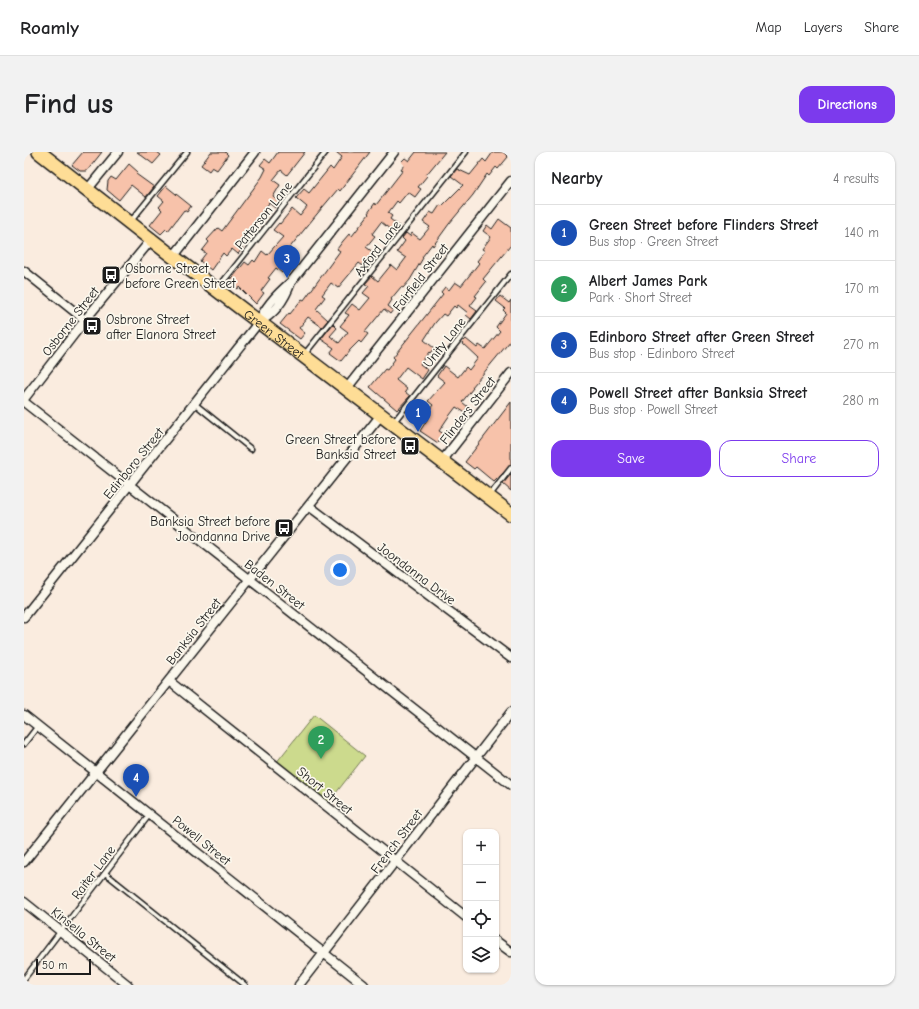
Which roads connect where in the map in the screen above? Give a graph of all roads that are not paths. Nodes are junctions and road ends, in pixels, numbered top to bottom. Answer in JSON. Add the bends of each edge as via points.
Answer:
{"nodes":[{"id":1,"x":39,"y":152,"type":"edge"},
{"id":2,"x":118,"y":152,"type":"edge"},
{"id":3,"x":187,"y":152,"type":"edge"},
{"id":4,"x":255,"y":152,"type":"edge"},
{"id":5,"x":326,"y":152,"type":"edge"},
{"id":6,"x":394,"y":152,"type":"edge"},
{"id":7,"x":466,"y":152,"type":"edge"},
{"id":8,"x":511,"y":181,"type":"edge"},
{"id":9,"x":87,"y":190,"type":"junction"},
{"id":10,"x":130,"y":223,"type":"junction"},
{"id":11,"x":151,"y":240,"type":"junction"},
{"id":12,"x":174,"y":257,"type":"junction"},
{"id":13,"x":24,"y":271,"type":"edge"},
{"id":14,"x":511,"y":274,"type":"edge"},
{"id":15,"x":217,"y":290,"type":"junction"},
{"id":16,"x":85,"y":320,"type":"junction"},
{"id":17,"x":259,"y":322,"type":"junction"},
{"id":18,"x":304,"y":356,"type":"junction"},
{"id":19,"x":511,"y":373,"type":"edge"},
{"id":20,"x":347,"y":388,"type":"junction"},
{"id":21,"x":24,"y":400,"type":"edge"},
{"id":22,"x":195,"y":404,"type":"junction"},
{"id":23,"x":381,"y":414,"type":"junction"},
{"id":24,"x":392,"y":423,"type":"junction"},
{"id":25,"x":251,"y":449,"type":"dead end"},
{"id":26,"x":442,"y":461,"type":"junction"},
{"id":27,"x":511,"y":468,"type":"edge"},
{"id":28,"x":130,"y":486,"type":"junction"},
{"id":29,"x":488,"y":497,"type":"junction"},
{"id":30,"x":309,"y":506,"type":"junction"},
{"id":31,"x":511,"y":514,"type":"edge"},
{"id":32,"x":250,"y":580,"type":"junction"},
{"id":33,"x":24,"y":617,"type":"edge"},
{"id":34,"x":511,"y":658,"type":"edge"},
{"id":35,"x":169,"y":681,"type":"junction"},
{"id":36,"x":511,"y":712,"type":"edge"},
{"id":37,"x":24,"y":714,"type":"edge"},
{"id":38,"x":38,"y":726,"type":"junction"},
{"id":39,"x":24,"y":744,"type":"edge"},
{"id":40,"x":475,"y":757,"type":"junction"},
{"id":41,"x":97,"y":772,"type":"junction"},
{"id":42,"x":511,"y":785,"type":"edge"},
{"id":43,"x":150,"y":814,"type":"junction"},
{"id":44,"x":24,"y":862,"type":"edge"},
{"id":45,"x":395,"y":862,"type":"junction"},
{"id":46,"x":104,"y":873,"type":"junction"},
{"id":47,"x":24,"y":902,"type":"edge"},
{"id":48,"x":463,"y":915,"type":"edge"},
{"id":49,"x":61,"y":931,"type":"junction"},
{"id":50,"x":499,"y":943,"type":"edge"},
{"id":51,"x":511,"y":952,"type":"edge"},
{"id":52,"x":325,"y":954,"type":"junction"},
{"id":53,"x":24,"y":979,"type":"edge"},
{"id":54,"x":128,"y":985,"type":"edge"},
{"id":55,"x":245,"y":985,"type":"edge"},
{"id":56,"x":299,"y":985,"type":"edge"},
{"id":57,"x":364,"y":985,"type":"edge"}],
"edges":[{"from":1,"to":9,"type":"main road","name":"Green Street"},
{"from":2,"to":9,"type":"street"},
{"from":3,"to":10,"type":"lane"},
{"from":4,"to":12,"type":"street"},
{"from":5,"to":15,"type":"lane","name":"Patterson Lane"},
{"from":6,"to":17,"type":"street","name":"Edinboro Street","via":[[292,282],[287,295],[269,317]]},
{"from":7,"to":18,"type":"lane","name":"Axford Lane"},
{"from":8,"to":20,"type":"street","name":"Fairfield Street"},
{"from":9,"to":10,"type":"main road","name":"Green Street"},
{"from":10,"to":11,"type":"main road","name":"Green Street"},
{"from":11,"to":12,"type":"main road","name":"Green Street"},
{"from":11,"to":16,"type":"street","name":"Osborne Street"},
{"from":12,"to":15,"type":"main road","name":"Green Street"},
{"from":13,"to":16,"type":"street"},
{"from":14,"to":24,"type":"lane","name":"Unity Lane"},
{"from":15,"to":17,"type":"main road","name":"Green Street"},
{"from":16,"to":21,"type":"street","name":"Osborne Street"},
{"from":17,"to":18,"type":"main road","name":"Green Street"},
{"from":17,"to":22,"type":"street","name":"Edinboro Street"},
{"from":18,"to":20,"type":"main road","name":"Green Street"},
{"from":19,"to":26,"type":"street","name":"Flinders Street"},
{"from":20,"to":23,"type":"main road","name":"Green Street"},
{"from":21,"to":28,"type":"street","name":"Baden Street"},
{"from":22,"to":25,"type":"lane"},
{"from":22,"to":28,"type":"street","name":"Edinboro Street"},
{"from":23,"to":24,"type":"main road","name":"Green Street"},
{"from":23,"to":30,"type":"street","name":"Banksia Street"},
{"from":24,"to":26,"type":"main road","name":"Green Street"},
{"from":26,"to":29,"type":"main road","name":"Green Street"},
{"from":27,"to":29,"type":"lane"},
{"from":28,"to":32,"type":"street","name":"Baden Street"},
{"from":28,"to":33,"type":"street","name":"Edinboro Street"},
{"from":29,"to":31,"type":"main road","name":"Green Street"},
{"from":30,"to":32,"type":"street","name":"Banksia Street"},
{"from":30,"to":34,"type":"street","name":"Joondanna Drive"},
{"from":32,"to":35,"type":"street","name":"Banksia Street"},
{"from":32,"to":40,"type":"street","name":"Baden Street"},
{"from":35,"to":41,"type":"street","name":"Banksia Street"},
{"from":35,"to":45,"type":"street","name":"Short Street"},
{"from":36,"to":40,"type":"street","name":"French Street"},
{"from":37,"to":38,"type":"street","name":"Powell Street"},
{"from":38,"to":39,"type":"lane"},
{"from":38,"to":41,"type":"street","name":"Powell Street"},
{"from":40,"to":42,"type":"street","name":"Baden Street"},
{"from":40,"to":45,"type":"street","name":"French Street"},
{"from":41,"to":43,"type":"street","name":"Powell Street"},
{"from":41,"to":44,"type":"street","name":"Banksia Street"},
{"from":43,"to":46,"type":"lane","name":"Raiter Lane"},
{"from":43,"to":52,"type":"street","name":"Powell Street"},
{"from":45,"to":48,"type":"street","name":"Short Street"},
{"from":45,"to":52,"type":"street","name":"French Street"},
{"from":46,"to":49,"type":"lane","name":"Raiter Lane"},
{"from":46,"to":55,"type":"lane"},
{"from":47,"to":49,"type":"street","name":"Kinsella Street"},
{"from":49,"to":53,"type":"lane","name":"Raiter Lane"},
{"from":49,"to":54,"type":"street","name":"Kinsella Street"},
{"from":50,"to":51,"type":"street"},
{"from":52,"to":56,"type":"street","name":"French Street"},
{"from":52,"to":57,"type":"street","name":"Powell Street"}]}
